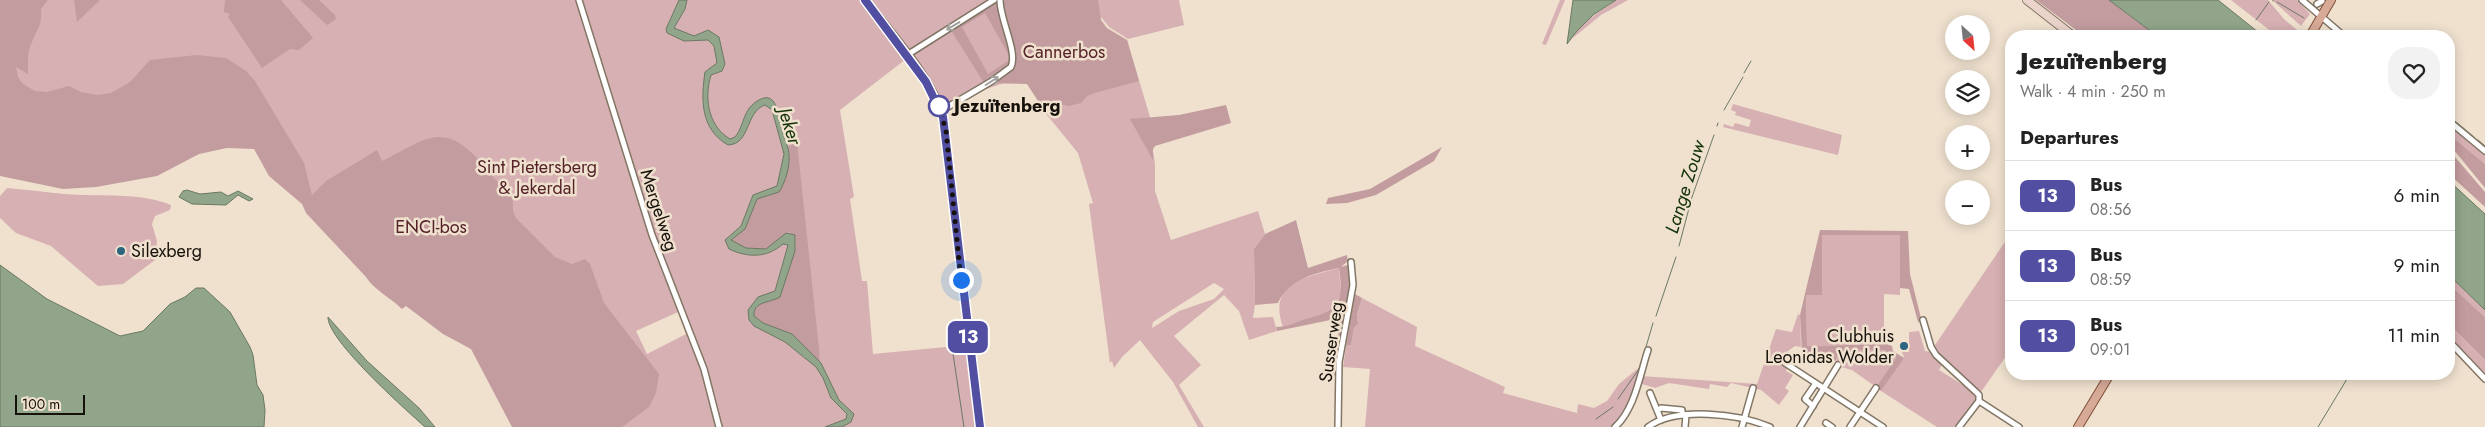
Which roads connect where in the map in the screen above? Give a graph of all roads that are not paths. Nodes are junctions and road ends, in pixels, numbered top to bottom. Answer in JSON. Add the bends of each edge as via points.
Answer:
{"nodes":[{"id":1,"x":579,"y":0,"type":"edge"},
{"id":2,"x":865,"y":0,"type":"edge"},
{"id":3,"x":994,"y":0,"type":"edge"},
{"id":4,"x":1000,"y":0,"type":"edge"},
{"id":5,"x":2027,"y":0,"type":"edge"},
{"id":6,"x":2302,"y":0,"type":"edge"},
{"id":7,"x":2331,"y":0,"type":"edge"},
{"id":8,"x":2322,"y":16,"type":"junction"},
{"id":9,"x":2065,"y":30,"type":"edge"},
{"id":10,"x":2314,"y":30,"type":"edge"},
{"id":11,"x":2337,"y":30,"type":"edge"},
{"id":12,"x":906,"y":55,"type":"junction"},
{"id":13,"x":941,"y":111,"type":"junction"},
{"id":14,"x":2455,"y":126,"type":"edge"},
{"id":15,"x":2485,"y":151,"type":"edge"},
{"id":16,"x":1351,"y":262,"type":"dead end"},
{"id":17,"x":1923,"y":320,"type":"dead end"},
{"id":18,"x":2455,"y":347,"type":"edge"},
{"id":19,"x":1648,"y":350,"type":"dead end"},
{"id":20,"x":1785,"y":363,"type":"dead end"},
{"id":21,"x":1838,"y":365,"type":"dead end"},
{"id":22,"x":2485,"y":378,"type":"edge"},
{"id":23,"x":2106,"y":380,"type":"edge"},
{"id":24,"x":1814,"y":386,"type":"dead end"},
{"id":25,"x":1753,"y":388,"type":"dead end"},
{"id":26,"x":1876,"y":388,"type":"dead end"},
{"id":27,"x":1824,"y":390,"type":"junction"},
{"id":28,"x":1650,"y":393,"type":"dead end"},
{"id":29,"x":1979,"y":401,"type":"junction"},
{"id":30,"x":1813,"y":406,"type":"junction"},
{"id":31,"x":1658,"y":410,"type":"junction"},
{"id":32,"x":1860,"y":413,"type":"junction"},
{"id":33,"x":1684,"y":415,"type":"junction"},
{"id":34,"x":1745,"y":419,"type":"junction"},
{"id":35,"x":1661,"y":420,"type":"junction"},
{"id":36,"x":1826,"y":424,"type":"dead end"},
{"id":37,"x":719,"y":427,"type":"edge"},
{"id":38,"x":980,"y":427,"type":"edge"},
{"id":39,"x":1338,"y":427,"type":"edge"},
{"id":40,"x":1615,"y":427,"type":"edge"},
{"id":41,"x":1648,"y":427,"type":"edge"},
{"id":42,"x":1685,"y":427,"type":"edge"},
{"id":43,"x":1742,"y":427,"type":"edge"},
{"id":44,"x":1770,"y":427,"type":"edge"},
{"id":45,"x":1800,"y":427,"type":"edge"},
{"id":46,"x":1832,"y":427,"type":"edge"},
{"id":47,"x":1850,"y":427,"type":"edge"},
{"id":48,"x":1883,"y":427,"type":"edge"},
{"id":49,"x":1959,"y":427,"type":"edge"},
{"id":50,"x":2019,"y":427,"type":"edge"},
{"id":51,"x":2078,"y":427,"type":"edge"}],
"edges":[{"from":1,"to":37,"type":"street","name":"Mergelweg","via":[[652,236],[704,369]]},
{"from":2,"to":12,"type":"main road"},
{"from":3,"to":12,"type":"street","one_way":true},
{"from":13,"to":4,"type":"street","one_way":true,"via":[[1011,67],[1013,52],[1002,22]]},
{"from":5,"to":9,"type":"main road"},
{"from":6,"to":8,"type":"street"},
{"from":7,"to":8,"type":"main road"},
{"from":8,"to":10,"type":"main road"},
{"from":8,"to":11,"type":"street"},
{"from":12,"to":13,"type":"main road","via":[[933,92]]},
{"from":13,"to":38,"type":"main road","via":[[946,131]]},
{"from":14,"to":15,"type":"street"},
{"from":16,"to":39,"type":"street","name":"Susserweg","via":[[1353,285],[1339,362]]},
{"from":17,"to":29,"type":"street","via":[[1930,347],[1979,395]]},
{"from":18,"to":22,"type":"street"},
{"from":19,"to":40,"type":"street","via":[[1628,408]]},
{"from":20,"to":27,"type":"street","via":[[1823,386]]},
{"from":21,"to":27,"type":"street"},
{"from":23,"to":51,"type":"main road"},
{"from":24,"to":30,"type":"street","via":[[1806,400]]},
{"from":25,"to":34,"type":"street"},
{"from":26,"to":32,"type":"street"},
{"from":27,"to":30,"type":"street"},
{"from":27,"to":32,"type":"street"},
{"from":28,"to":31,"type":"street"},
{"from":29,"to":49,"type":"street"},
{"from":29,"to":50,"type":"street"},
{"from":30,"to":45,"type":"street"},
{"from":31,"to":33,"type":"street","via":[[1682,410]]},
{"from":31,"to":35,"type":"street"},
{"from":32,"to":47,"type":"street"},
{"from":32,"to":48,"type":"street"},
{"from":33,"to":34,"type":"street"},
{"from":33,"to":35,"type":"street"},
{"from":33,"to":42,"type":"street"},
{"from":34,"to":43,"type":"street"},
{"from":34,"to":44,"type":"street"},
{"from":35,"to":41,"type":"street"},
{"from":36,"to":46,"type":"street"}]}
